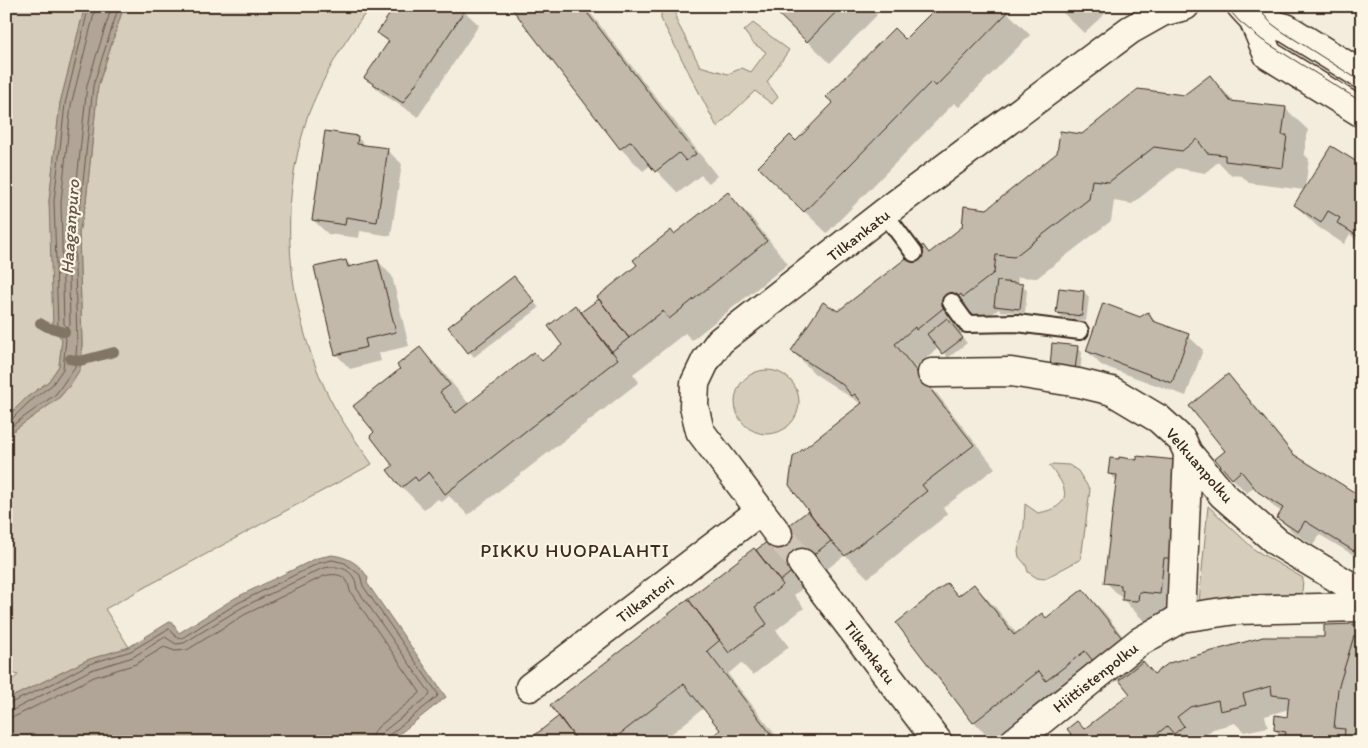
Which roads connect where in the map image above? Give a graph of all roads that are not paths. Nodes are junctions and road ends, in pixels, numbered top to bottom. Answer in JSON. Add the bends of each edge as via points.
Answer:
{"nodes":[{"id":1,"x":1185,"y":6,"type":"edge"},
{"id":2,"x":1247,"y":12,"type":"edge"},
{"id":3,"x":1362,"y":75,"type":"edge"},
{"id":4,"x":1362,"y":113,"type":"edge"},
{"id":5,"x":884,"y":213,"type":"junction"},
{"id":6,"x":914,"y":253,"type":"dead end"},
{"id":7,"x":951,"y":302,"type":"dead end"},
{"id":8,"x":1080,"y":331,"type":"dead end"},
{"id":9,"x":932,"y":373,"type":"dead end"},
{"id":10,"x":1188,"y":453,"type":"junction"},
{"id":11,"x":760,"y":511,"type":"junction"},
{"id":12,"x":778,"y":534,"type":"tunnel mouth"},
{"id":13,"x":802,"y":563,"type":"tunnel mouth"},
{"id":14,"x":1362,"y":593,"type":"edge"},
{"id":15,"x":1362,"y":607,"type":"edge"},
{"id":16,"x":1181,"y":618,"type":"junction"},
{"id":17,"x":530,"y":687,"type":"dead end"},
{"id":18,"x":938,"y":742,"type":"edge"},
{"id":19,"x":1014,"y":742,"type":"edge"}],
"edges":[{"from":1,"to":5,"type":"street","name":"Tilkankatu","via":[[1162,12],[1130,30]]},
{"from":2,"to":3,"type":"street","via":[[1286,28]]},
{"from":2,"to":4,"type":"street","via":[[1268,55]]},
{"from":5,"to":6,"type":"lane"},
{"from":5,"to":11,"type":"street","name":"Tilkankatu","via":[[720,341],[695,383],[694,406],[700,431]]},
{"from":7,"to":8,"type":"lane","via":[[967,324],[1016,323]]},
{"from":9,"to":10,"type":"street","name":"Velkuanpolku","via":[[1011,372],[1112,391],[1159,419],[1182,440]]},
{"from":10,"to":14,"type":"street","name":"Velkuanpolku","via":[[1223,495],[1277,542]]},
{"from":10,"to":16,"type":"street"},
{"from":11,"to":12,"type":"street","name":"Tilkankatu"},
{"from":11,"to":17,"type":"street","name":"Tilkantori"},
{"from":13,"to":18,"type":"street","name":"Tilkankatu"},
{"from":15,"to":16,"type":"street","name":"Hiittistenpolku","via":[[1236,610]]},
{"from":16,"to":19,"type":"street","name":"Hiittistenpolku","via":[[1139,642]]}]}
